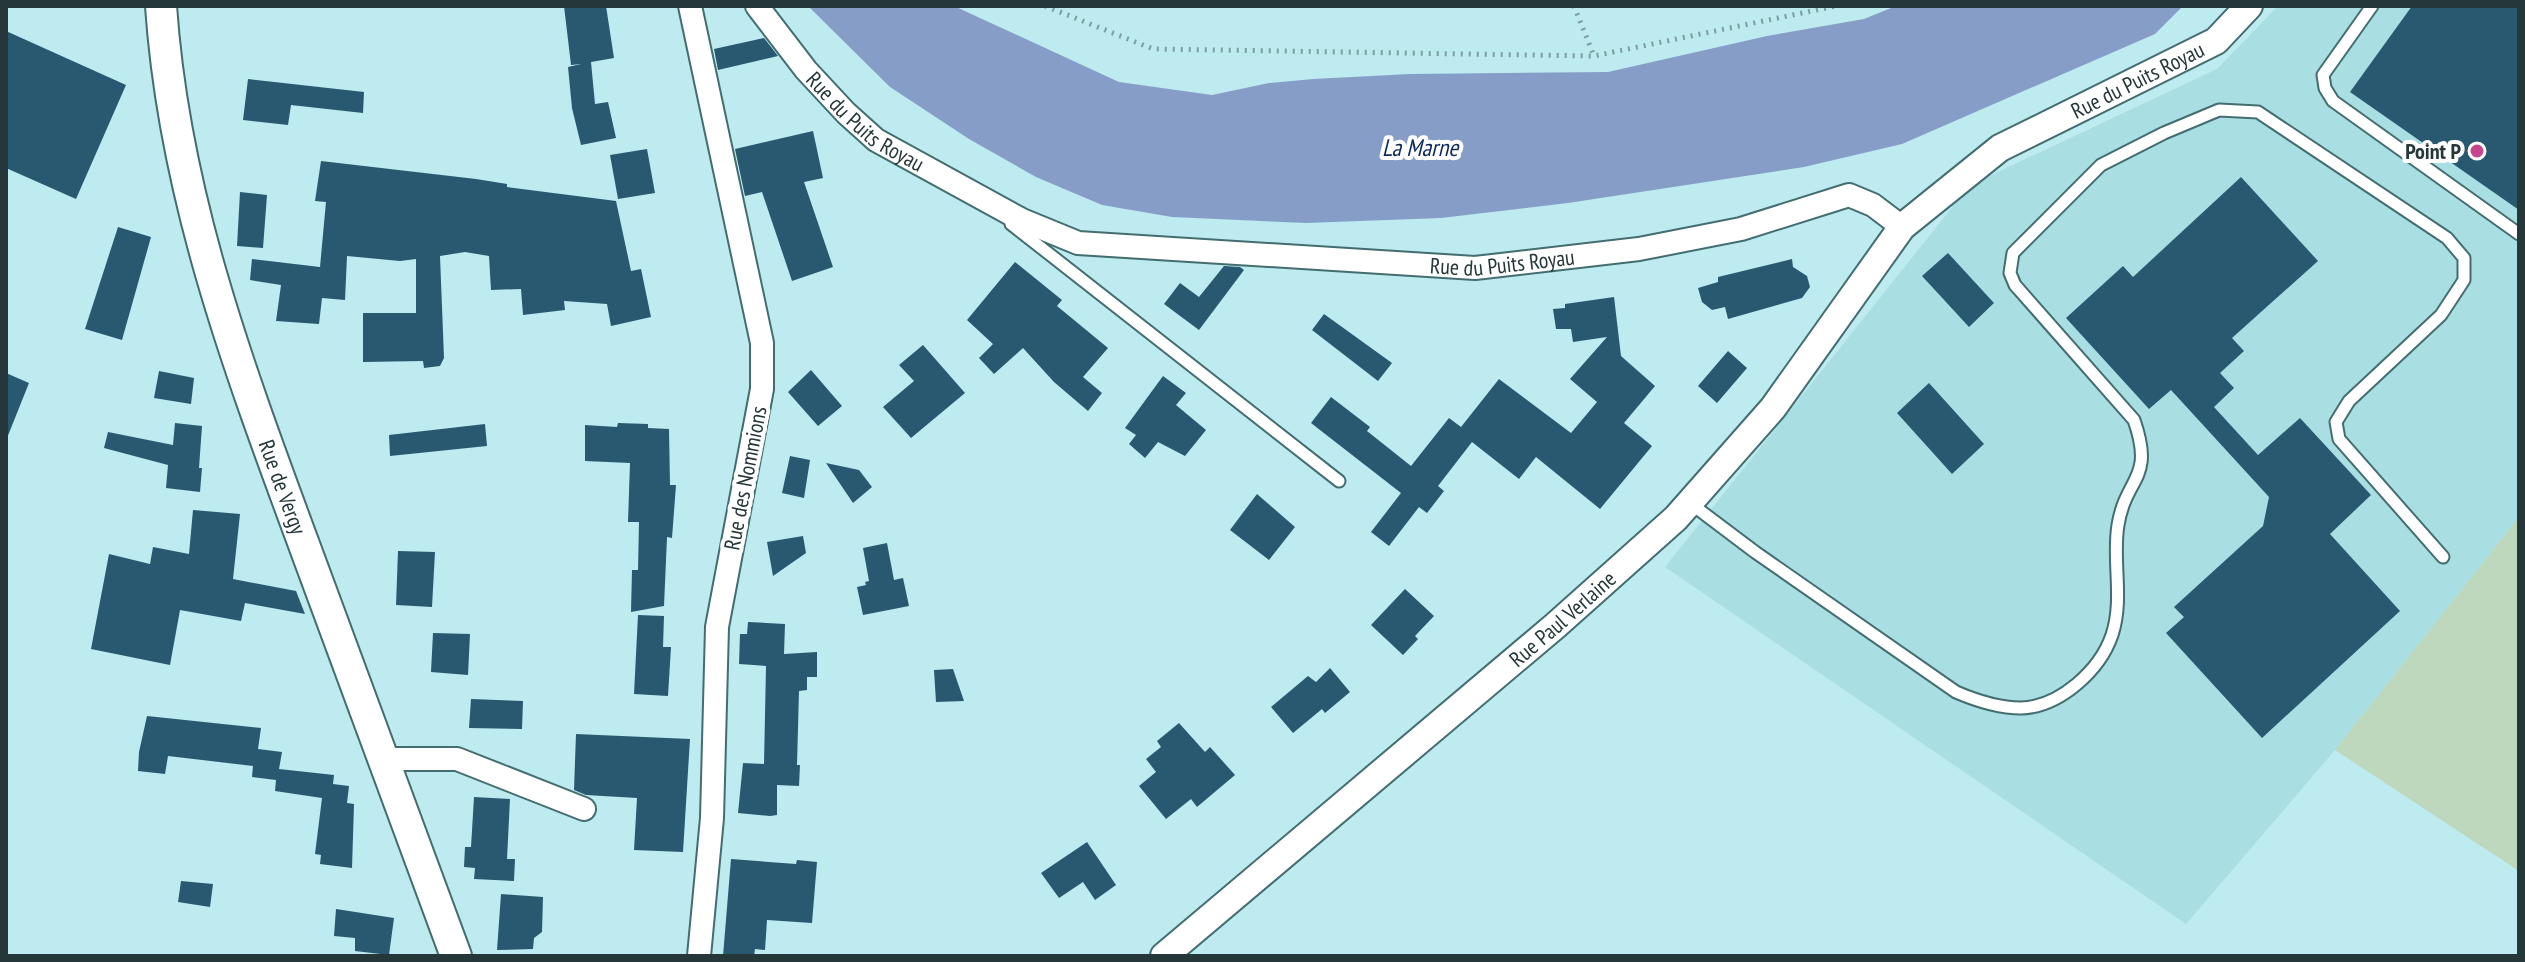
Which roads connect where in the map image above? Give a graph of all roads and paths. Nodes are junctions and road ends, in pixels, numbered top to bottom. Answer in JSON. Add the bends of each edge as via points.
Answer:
{"nodes":[{"id":1,"x":161,"y":6,"type":"edge"},
{"id":2,"x":690,"y":6,"type":"edge"},
{"id":3,"x":757,"y":6,"type":"edge"},
{"id":4,"x":1045,"y":6,"type":"edge"},
{"id":5,"x":1574,"y":6,"type":"edge"},
{"id":6,"x":1836,"y":6,"type":"edge"},
{"id":7,"x":2249,"y":6,"type":"edge"},
{"id":8,"x":2372,"y":6,"type":"edge"},
{"id":9,"x":1594,"y":56,"type":"junction"},
{"id":10,"x":976,"y":196,"type":"junction"},
{"id":11,"x":1902,"y":227,"type":"junction"},
{"id":12,"x":2519,"y":234,"type":"edge"},
{"id":13,"x":1339,"y":481,"type":"dead end"},
{"id":14,"x":1690,"y":502,"type":"junction"},
{"id":15,"x":2443,"y":557,"type":"dead end"},
{"id":16,"x":383,"y":759,"type":"junction"},
{"id":17,"x":584,"y":809,"type":"dead end"},
{"id":18,"x":456,"y":956,"type":"edge"},
{"id":19,"x":699,"y":956,"type":"edge"},
{"id":20,"x":1164,"y":956,"type":"edge"}],
"edges":[{"from":1,"to":16,"type":"main road","name":"Rue de Vergy","via":[[177,141],[235,358]]},
{"from":2,"to":19,"type":"street","name":"Rue des Nommions","via":[[762,343],[762,389],[717,627],[712,818]]},
{"from":3,"to":10,"type":"street","name":"Rue du Puits Royau","via":[[806,70],[876,140]]},
{"from":4,"to":9,"type":"path","via":[[1153,49]]},
{"from":5,"to":9,"type":"path"},
{"from":6,"to":9,"type":"path"},
{"from":7,"to":11,"type":"street","name":"Rue du Puits Royau","via":[[2216,41],[2000,148]]},
{"from":8,"to":12,"type":"lane","via":[[2323,75],[2333,101]]},
{"from":10,"to":11,"type":"street","name":"Rue du Puits Royau","via":[[1078,243],[1475,268],[1639,249],[1727,232],[1849,195]]},
{"from":10,"to":13,"type":"lane"},
{"from":11,"to":14,"type":"street","name":"Rue Paul Verlaine","via":[[1773,408]]},
{"from":14,"to":15,"type":"lane","via":[[1956,692],[1986,704],[2023,708],[2053,700],[2074,685],[2099,661],[2113,633],[2119,586],[2117,527],[2136,482],[2142,444],[2134,420],[2015,285],[2010,273],[2013,253],[2101,165],[2164,133],[2219,110],[2232,110],[2258,112],[2447,238],[2464,258],[2464,280],[2441,315],[2349,401],[2336,422],[2339,439]]},
{"from":14,"to":20,"type":"street","name":"Rue Paul Verlaine","via":[[1555,626]]},
{"from":16,"to":17,"type":"street","via":[[457,759]]},
{"from":16,"to":18,"type":"main road","name":"Rue de Vergy"}]}
